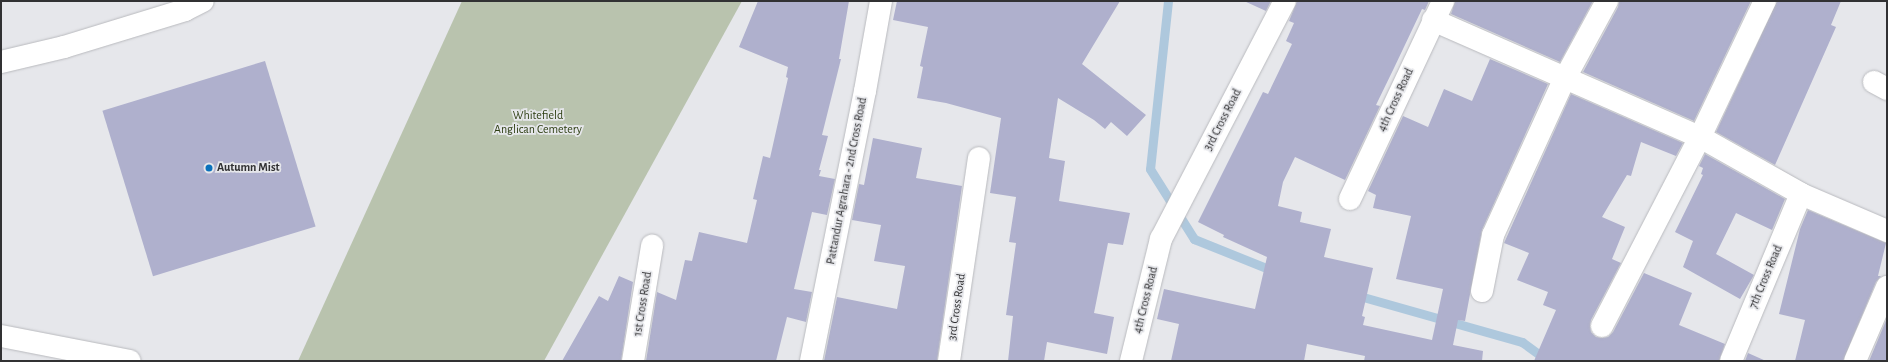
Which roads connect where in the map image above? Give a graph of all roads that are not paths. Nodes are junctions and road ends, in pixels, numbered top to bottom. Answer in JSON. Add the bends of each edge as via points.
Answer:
{"nodes":[{"id":1,"x":203,"y":1,"type":"edge"},
{"id":2,"x":881,"y":1,"type":"edge"},
{"id":3,"x":1285,"y":1,"type":"edge"},
{"id":4,"x":1443,"y":1,"type":"edge"},
{"id":5,"x":1607,"y":1,"type":"edge"},
{"id":6,"x":1765,"y":1,"type":"edge"},
{"id":7,"x":1433,"y":20,"type":"junction"},
{"id":8,"x":1,"y":62,"type":"edge"},
{"id":9,"x":1565,"y":78,"type":"junction"},
{"id":10,"x":1700,"y":137,"type":"junction"},
{"id":11,"x":979,"y":158,"type":"dead end"},
{"id":12,"x":1801,"y":194,"type":"junction"},
{"id":13,"x":1350,"y":199,"type":"dead end"},
{"id":14,"x":1887,"y":231,"type":"edge"},
{"id":15,"x":1161,"y":239,"type":"joint"},
{"id":16,"x":652,"y":246,"type":"dead end"},
{"id":17,"x":1887,"y":287,"type":"edge"},
{"id":18,"x":1482,"y":291,"type":"dead end"},
{"id":19,"x":1602,"y":326,"type":"dead end"},
{"id":20,"x":1,"y":336,"type":"edge"},
{"id":21,"x":99,"y":358,"type":"edge"},
{"id":22,"x":130,"y":361,"type":"edge"},
{"id":23,"x":633,"y":361,"type":"edge"},
{"id":24,"x":811,"y":361,"type":"edge"},
{"id":25,"x":950,"y":361,"type":"edge"},
{"id":26,"x":1131,"y":361,"type":"edge"},
{"id":27,"x":1731,"y":361,"type":"edge"},
{"id":28,"x":1855,"y":361,"type":"edge"}],
"edges":[{"from":1,"to":8,"type":"street","via":[[185,10],[64,47]]},
{"from":2,"to":24,"type":"street","name":"Pattandur Agrahara - 2nd Cross Road"},
{"from":3,"to":15,"type":"street","name":"3rd Cross Road"},
{"from":4,"to":7,"type":"street","name":"4th Cross Road"},
{"from":5,"to":9,"type":"street"},
{"from":6,"to":10,"type":"street"},
{"from":7,"to":9,"type":"street"},
{"from":7,"to":13,"type":"street","name":"4th Cross Road"},
{"from":9,"to":10,"type":"street"},
{"from":9,"to":18,"type":"street","via":[[1493,235]]},
{"from":10,"to":12,"type":"street"},
{"from":10,"to":19,"type":"street"},
{"from":11,"to":25,"type":"street","name":"3rd Cross Road"},
{"from":12,"to":14,"type":"street"},
{"from":12,"to":27,"type":"street","name":"7th Cross Road"},
{"from":15,"to":26,"type":"street","name":"4th Cross Road"},
{"from":16,"to":23,"type":"street","name":"1st Cross Road"},
{"from":17,"to":28,"type":"street"},
{"from":20,"to":21,"type":"street"},
{"from":21,"to":22,"type":"street"}]}
